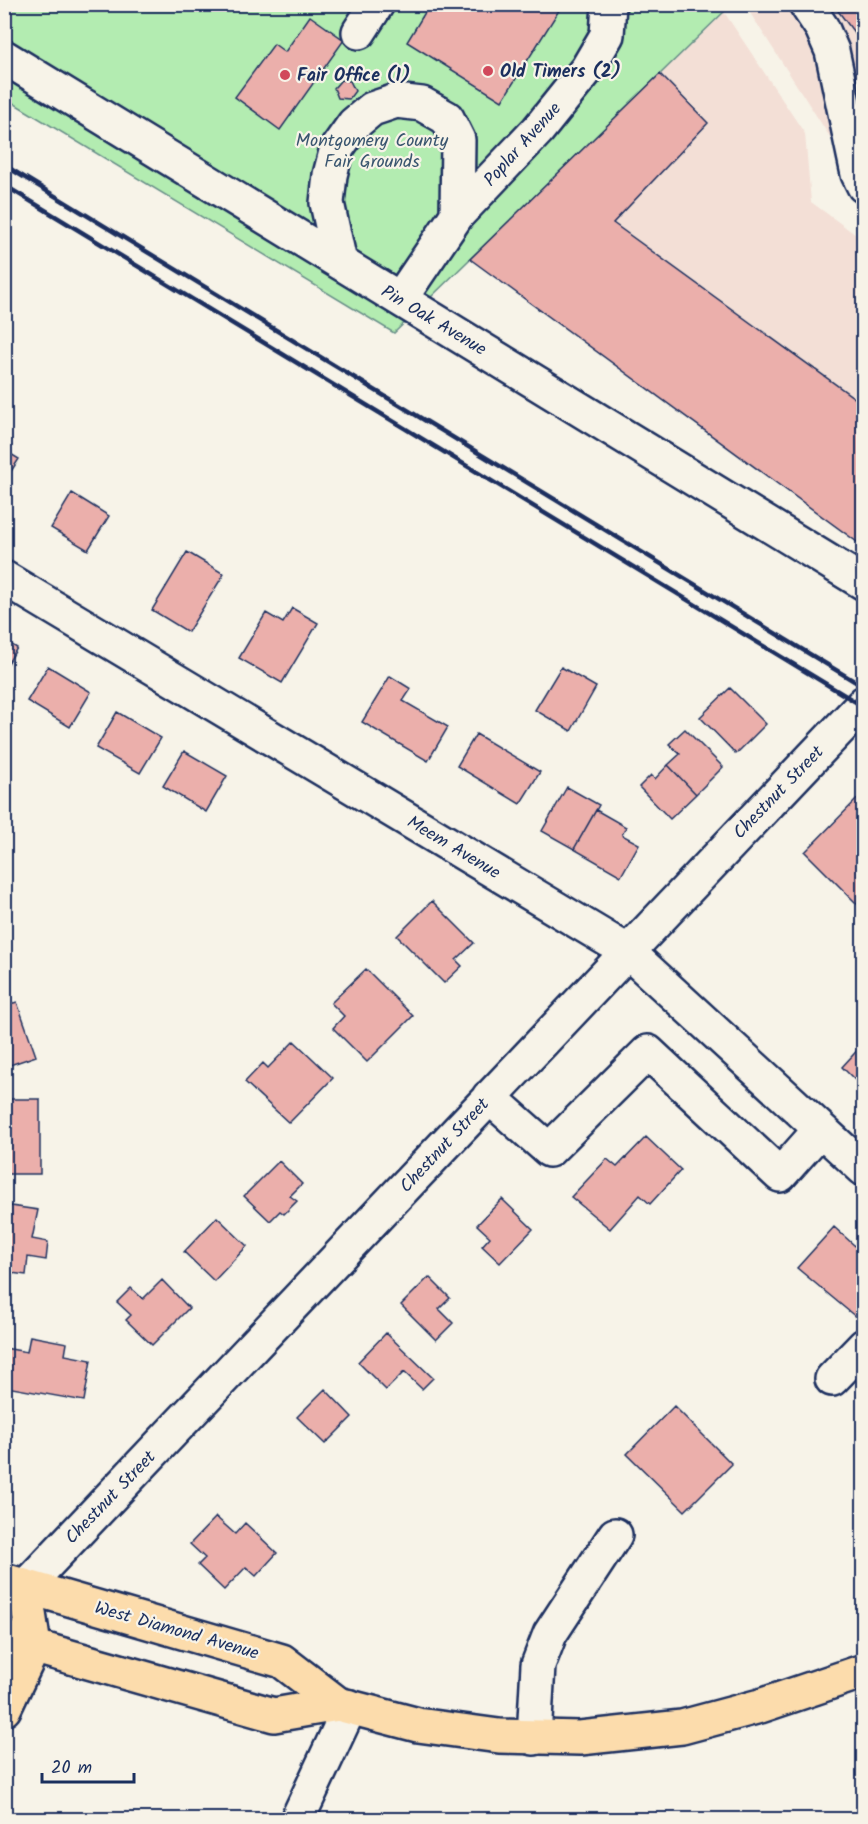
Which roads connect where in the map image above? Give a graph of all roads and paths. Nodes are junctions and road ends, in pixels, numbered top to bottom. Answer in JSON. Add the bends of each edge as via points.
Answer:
{"nodes":[{"id":1,"x":377,"y":4,"type":"edge"},
{"id":2,"x":609,"y":4,"type":"edge"},
{"id":3,"x":806,"y":4,"type":"edge"},
{"id":4,"x":359,"y":32,"type":"dead end"},
{"id":5,"x":4,"y":57,"type":"edge"},
{"id":6,"x":864,"y":186,"type":"edge"},
{"id":7,"x":457,"y":215,"type":"junction"},
{"id":8,"x":340,"y":262,"type":"junction"},
{"id":9,"x":400,"y":299,"type":"junction"},
{"id":10,"x":4,"y":578,"type":"edge"},
{"id":11,"x":864,"y":583,"type":"edge"},
{"id":12,"x":864,"y":703,"type":"edge"},
{"id":13,"x":627,"y":951,"type":"junction"},
{"id":14,"x":489,"y":1097,"type":"junction"},
{"id":15,"x":820,"y":1130,"type":"junction"},
{"id":16,"x":864,"y":1170,"type":"edge"},
{"id":17,"x":864,"y":1346,"type":"edge"},
{"id":18,"x":832,"y":1379,"type":"dead end"},
{"id":19,"x":615,"y":1535,"type":"dead end"},
{"id":20,"x":11,"y":1591,"type":"edge"},
{"id":21,"x":19,"y":1642,"type":"edge"},
{"id":22,"x":864,"y":1671,"type":"edge"},
{"id":23,"x":344,"y":1706,"type":"junction"},
{"id":24,"x":4,"y":1708,"type":"edge"},
{"id":25,"x":534,"y":1738,"type":"junction"},
{"id":26,"x":297,"y":1820,"type":"edge"}],
"edges":[{"from":1,"to":4,"type":"street"},
{"from":2,"to":7,"type":"street","name":"Poplar Avenue","via":[[607,35],[587,69],[538,130]]},
{"from":3,"to":6,"type":"street","via":[[832,51],[858,174]]},
{"from":5,"to":8,"type":"street","name":"Pin Oak Avenue"},
{"from":7,"to":8,"type":"street","via":[[458,140],[447,118],[422,104],[396,101],[372,109],[354,124],[338,148],[330,175],[327,203]]},
{"from":7,"to":9,"type":"street"},
{"from":8,"to":9,"type":"street","name":"Pin Oak Avenue"},
{"from":9,"to":11,"type":"street","name":"Pin Oak Avenue"},
{"from":10,"to":13,"type":"street","name":"Meem Avenue"},
{"from":12,"to":13,"type":"street","name":"Chestnut Street"},
{"from":13,"to":14,"type":"street","name":"Chestnut Street"},
{"from":13,"to":15,"type":"street","name":"Meem Avenue"},
{"from":14,"to":15,"type":"street","via":[[549,1150],[648,1052],[780,1175]]},
{"from":14,"to":20,"type":"street","name":"Chestnut Street"},
{"from":15,"to":16,"type":"street","name":"Meem Avenue"},
{"from":17,"to":18,"type":"street"},
{"from":19,"to":25,"type":"street","via":[[550,1634],[538,1665]]},
{"from":20,"to":21,"type":"main road"},
{"from":20,"to":23,"type":"main road","name":"West Diamond Avenue","via":[[282,1661]]},
{"from":21,"to":23,"type":"main road","name":"West Diamond Avenue","via":[[274,1715]]},
{"from":21,"to":24,"type":"main road"},
{"from":22,"to":25,"type":"main road","name":"West Diamond Avenue","via":[[682,1727],[580,1738]]},
{"from":23,"to":25,"type":"main road","name":"West Diamond Avenue","via":[[418,1725]]},
{"from":23,"to":26,"type":"street"}]}
